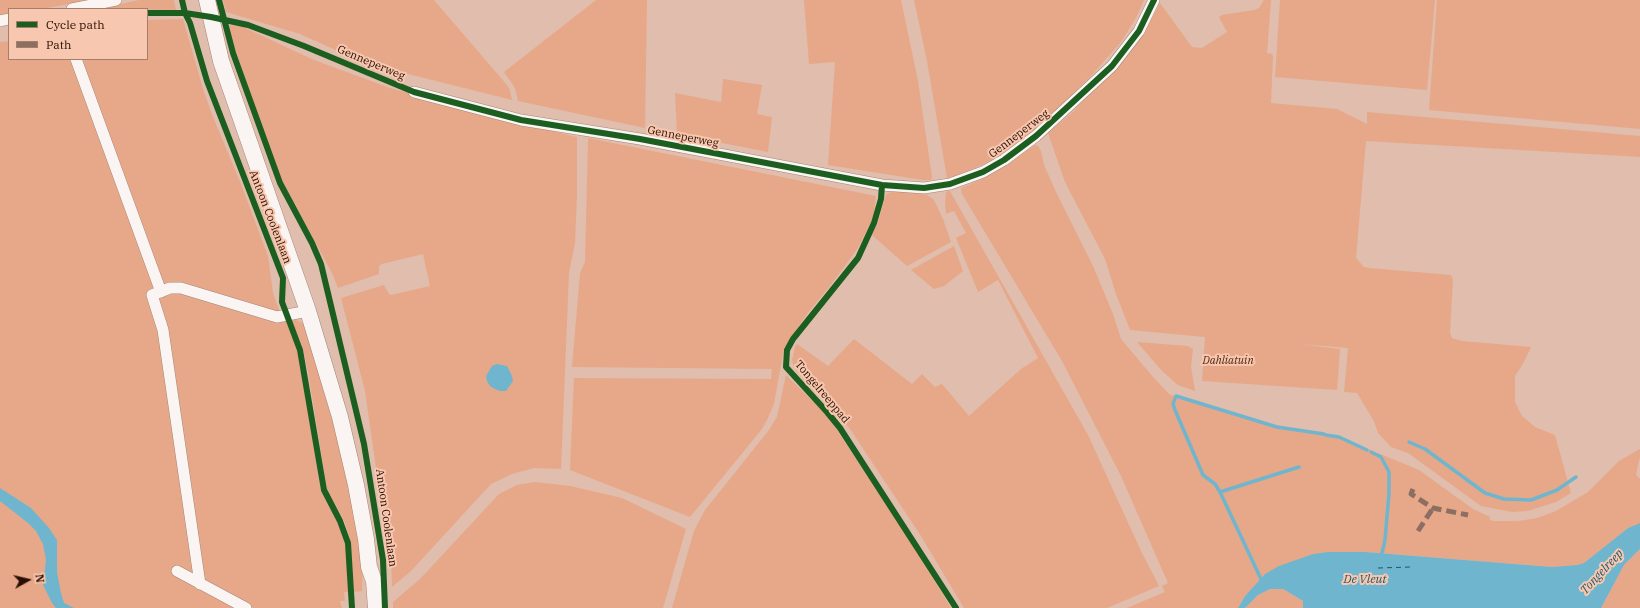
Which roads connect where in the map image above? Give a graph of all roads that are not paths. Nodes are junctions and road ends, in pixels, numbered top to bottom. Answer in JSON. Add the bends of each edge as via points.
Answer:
{"nodes":[{"id":1,"x":116,"y":0,"type":"edge"},
{"id":2,"x":196,"y":0,"type":"edge"},
{"id":3,"x":207,"y":0,"type":"edge"},
{"id":4,"x":1154,"y":0,"type":"edge"},
{"id":5,"x":77,"y":8,"type":"edge"},
{"id":6,"x":76,"y":60,"type":"edge"},
{"id":7,"x":221,"y":61,"type":"junction"},
{"id":8,"x":414,"y":92,"type":"dead end"},
{"id":9,"x":161,"y":292,"type":"junction"},
{"id":10,"x":308,"y":311,"type":"junction"},
{"id":11,"x":369,"y":567,"type":"junction"},
{"id":12,"x":177,"y":571,"type":"dead end"},
{"id":13,"x":200,"y":584,"type":"junction"},
{"id":14,"x":246,"y":608,"type":"edge"},
{"id":15,"x":366,"y":608,"type":"edge"},
{"id":16,"x":376,"y":608,"type":"edge"}],
"edges":[{"from":1,"to":5,"type":"street"},
{"from":2,"to":7,"type":"main road","name":"Antoon Coolenlaan","via":[[206,38]]},
{"from":3,"to":7,"type":"main road","name":"Antoon Coolenlaan"},
{"from":4,"to":8,"type":"street","name":"Genneperweg","via":[[1139,31],[1112,66],[1036,136],[983,172],[950,184],[924,188],[882,185],[640,139],[521,120]]},
{"from":6,"to":9,"type":"street"},
{"from":7,"to":10,"type":"main road","name":"Antoon Coolenlaan"},
{"from":9,"to":10,"type":"street","via":[[170,288],[181,288],[277,316]]},
{"from":9,"to":13,"type":"street","via":[[152,295],[163,330]]},
{"from":10,"to":11,"type":"main road","name":"Antoon Coolenlaan","via":[[340,417],[356,486]]},
{"from":11,"to":15,"type":"main road","name":"Antoon Coolenlaan","via":[[365,581]]},
{"from":11,"to":16,"type":"main road","name":"Antoon Coolenlaan","via":[[374,581]]},
{"from":12,"to":13,"type":"street"},
{"from":13,"to":14,"type":"street"}]}
